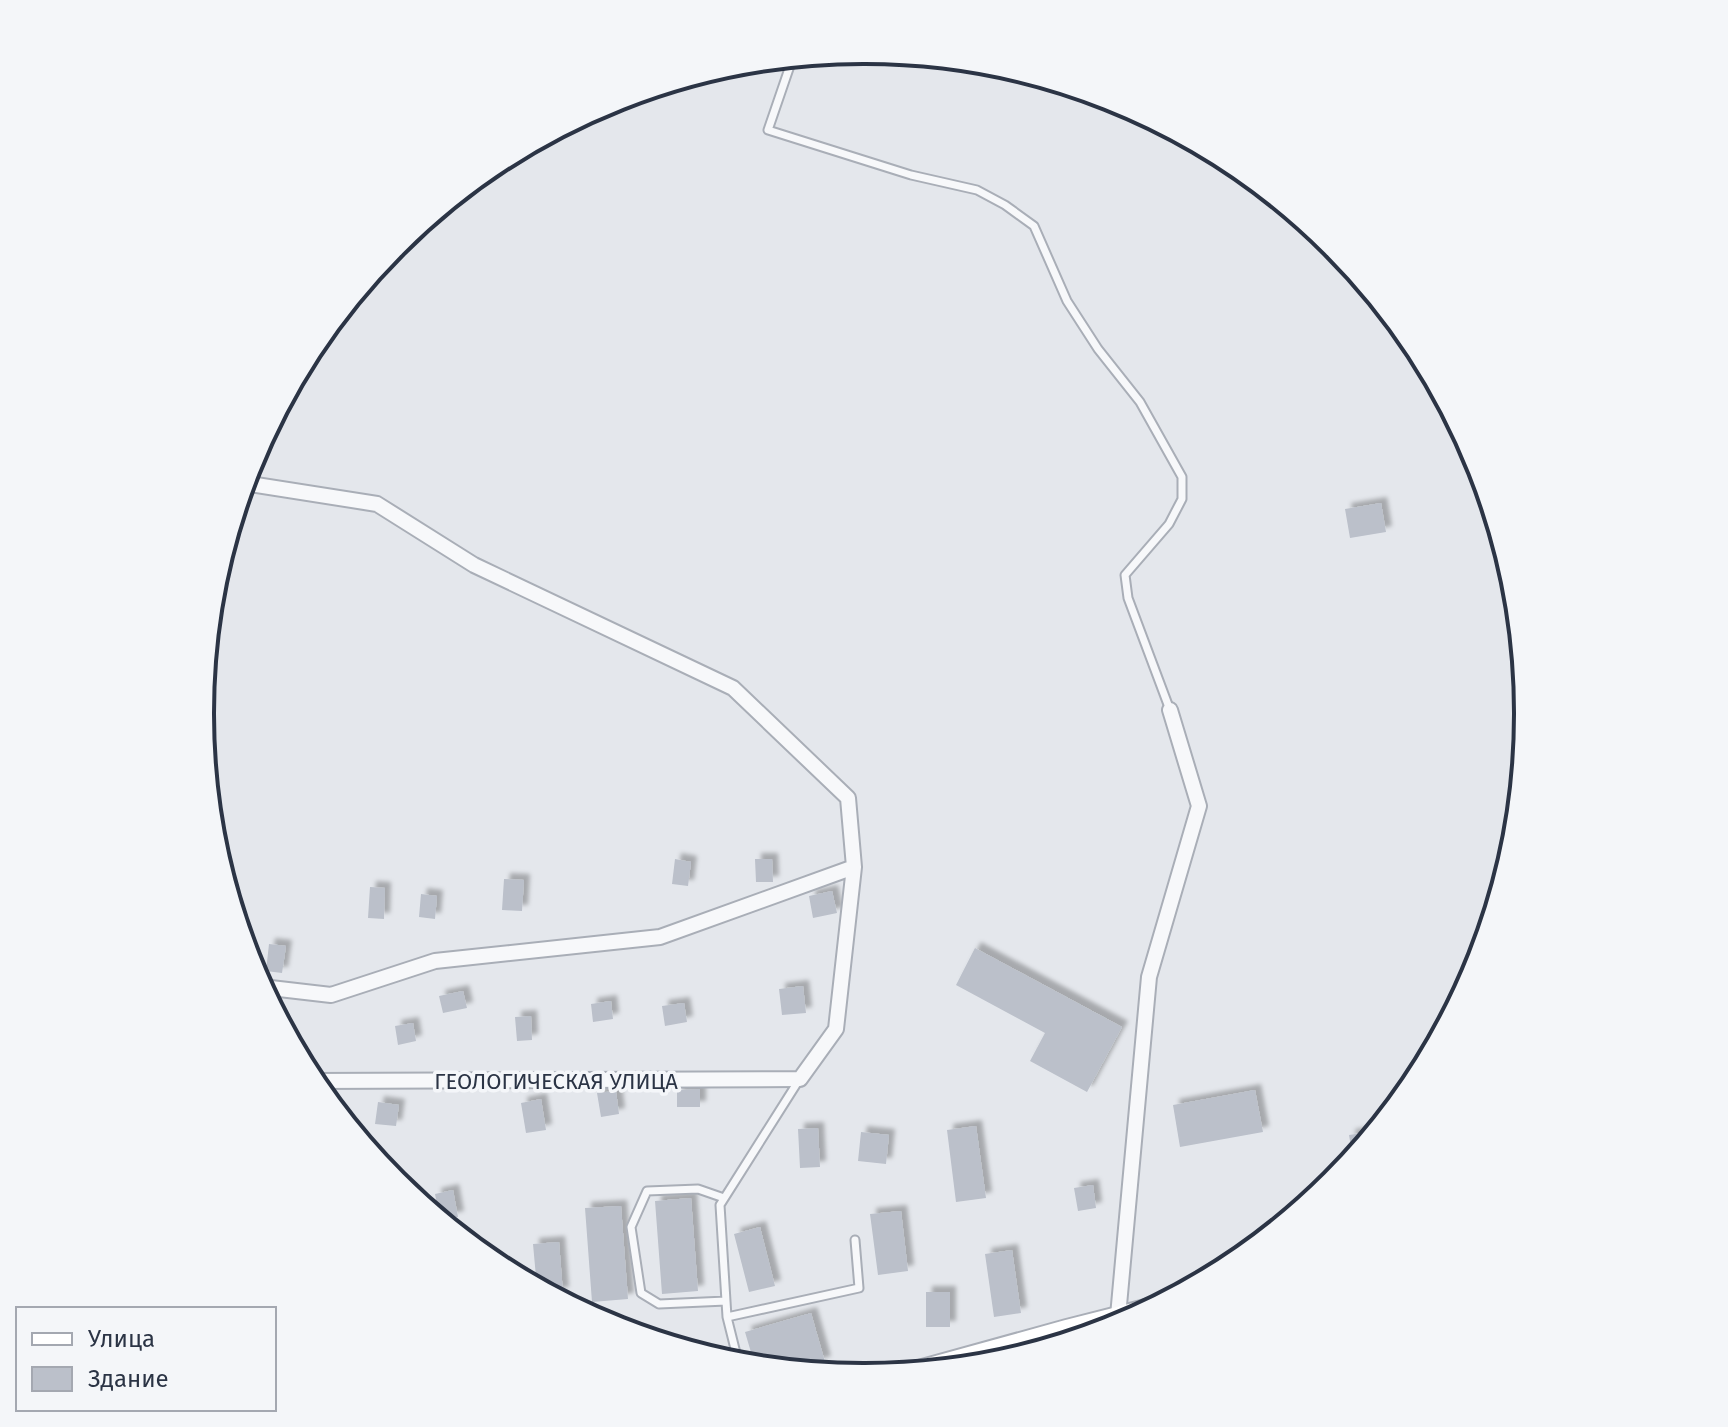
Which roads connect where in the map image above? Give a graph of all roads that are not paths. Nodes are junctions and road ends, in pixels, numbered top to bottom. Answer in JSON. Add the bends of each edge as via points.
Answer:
{"nodes":[{"id":1,"x":789,"y":69,"type":"edge"},
{"id":2,"x":257,"y":485,"type":"edge"},
{"id":3,"x":1170,"y":710,"type":"joint"},
{"id":4,"x":854,"y":867,"type":"junction"},
{"id":5,"x":276,"y":989,"type":"edge"},
{"id":6,"x":800,"y":1079,"type":"junction"},
{"id":7,"x":329,"y":1081,"type":"edge"},
{"id":8,"x":724,"y":1198,"type":"junction"},
{"id":9,"x":855,"y":1240,"type":"dead end"},
{"id":10,"x":726,"y":1301,"type":"junction"},
{"id":11,"x":1118,"y":1311,"type":"edge"},
{"id":12,"x":727,"y":1317,"type":"junction"},
{"id":13,"x":735,"y":1351,"type":"edge"}],
"edges":[{"from":1,"to":3,"type":"lane","via":[[768,130],[977,190],[1034,226],[1067,301],[1140,402],[1182,477],[1182,499],[1169,524],[1125,575],[1128,598]]},
{"from":2,"to":4,"type":"street","via":[[377,504],[474,565],[733,688],[848,798]]},
{"from":3,"to":11,"type":"street","via":[[1199,806],[1149,977]]},
{"from":4,"to":5,"type":"street","via":[[660,937],[435,961],[331,995]]},
{"from":4,"to":6,"type":"street","via":[[836,1029]]},
{"from":6,"to":7,"type":"street","name":"ГЕОЛОГИЧЕСКАЯ УЛИЦА"},
{"from":6,"to":8,"type":"lane"},
{"from":8,"to":10,"type":"lane","via":[[720,1205]]},
{"from":8,"to":10,"type":"lane","via":[[698,1189],[647,1191],[631,1227],[641,1293],[659,1304]]},
{"from":9,"to":12,"type":"lane","via":[[859,1288]]},
{"from":10,"to":12,"type":"lane"},
{"from":12,"to":13,"type":"lane"}]}
